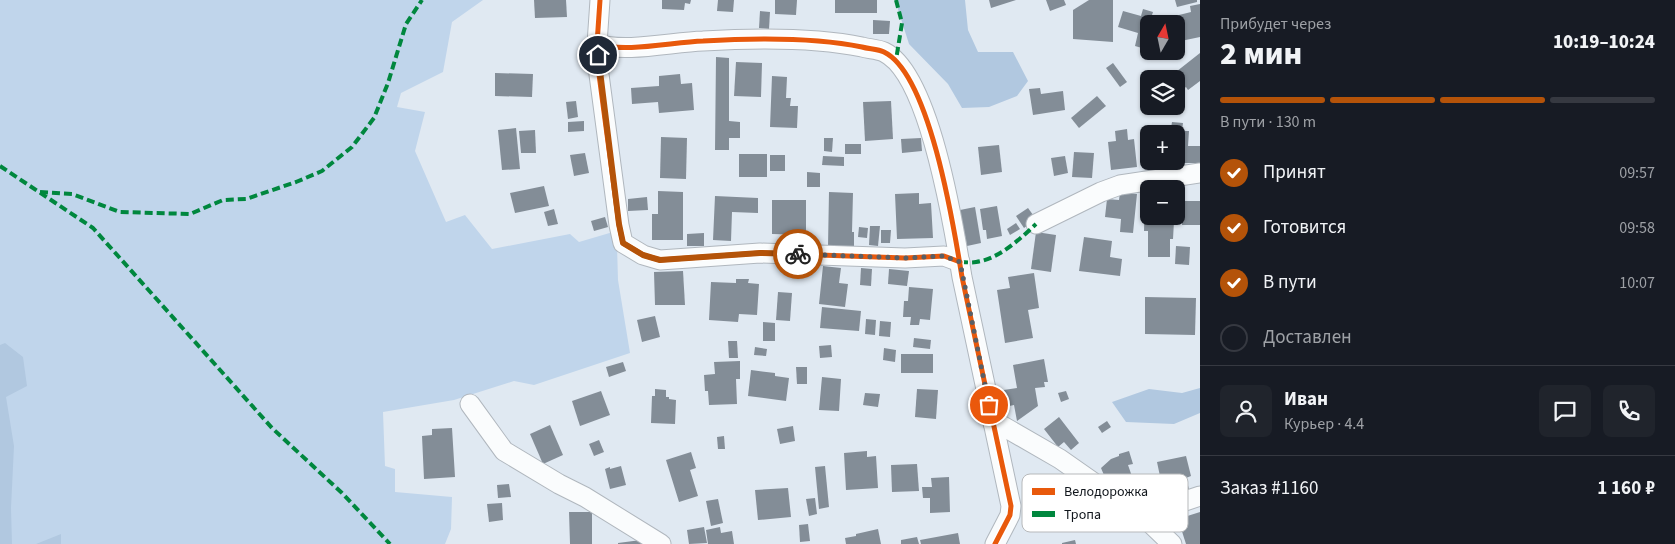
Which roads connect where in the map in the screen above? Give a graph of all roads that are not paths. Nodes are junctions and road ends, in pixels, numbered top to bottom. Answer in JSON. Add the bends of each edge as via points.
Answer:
{"nodes":[{"id":1,"x":600,"y":0,"type":"edge"},
{"id":2,"x":597,"y":44,"type":"junction"},
{"id":3,"x":1200,"y":173,"type":"edge"},
{"id":4,"x":1036,"y":224,"type":"dead end"},
{"id":5,"x":960,"y":262,"type":"junction"},
{"id":6,"x":470,"y":404,"type":"dead end"},
{"id":7,"x":993,"y":423,"type":"junction"},
{"id":8,"x":1081,"y":474,"type":"edge"},
{"id":9,"x":1200,"y":496,"type":"edge"},
{"id":10,"x":1188,"y":500,"type":"edge"},
{"id":11,"x":1160,"y":532,"type":"edge"},
{"id":12,"x":662,"y":544,"type":"edge"},
{"id":13,"x":994,"y":544,"type":"edge"},
{"id":14,"x":1172,"y":544,"type":"edge"}],
"edges":[{"from":1,"to":2,"type":"street"},
{"from":2,"to":5,"type":"street","via":[[623,48],[748,38],[848,44],[883,52],[896,60],[918,94],[953,215]]},
{"from":2,"to":5,"type":"street","via":[[623,243],[643,255],[660,260],[760,253],[905,258],[944,256]]},
{"from":3,"to":4,"type":"street","via":[[1120,185]]},
{"from":5,"to":7,"type":"street"},
{"from":6,"to":12,"type":"street","via":[[504,451]]},
{"from":7,"to":8,"type":"street"},
{"from":7,"to":13,"type":"street","via":[[1011,506],[1010,515]]},
{"from":9,"to":10,"type":"street"},
{"from":11,"to":14,"type":"street"}]}
